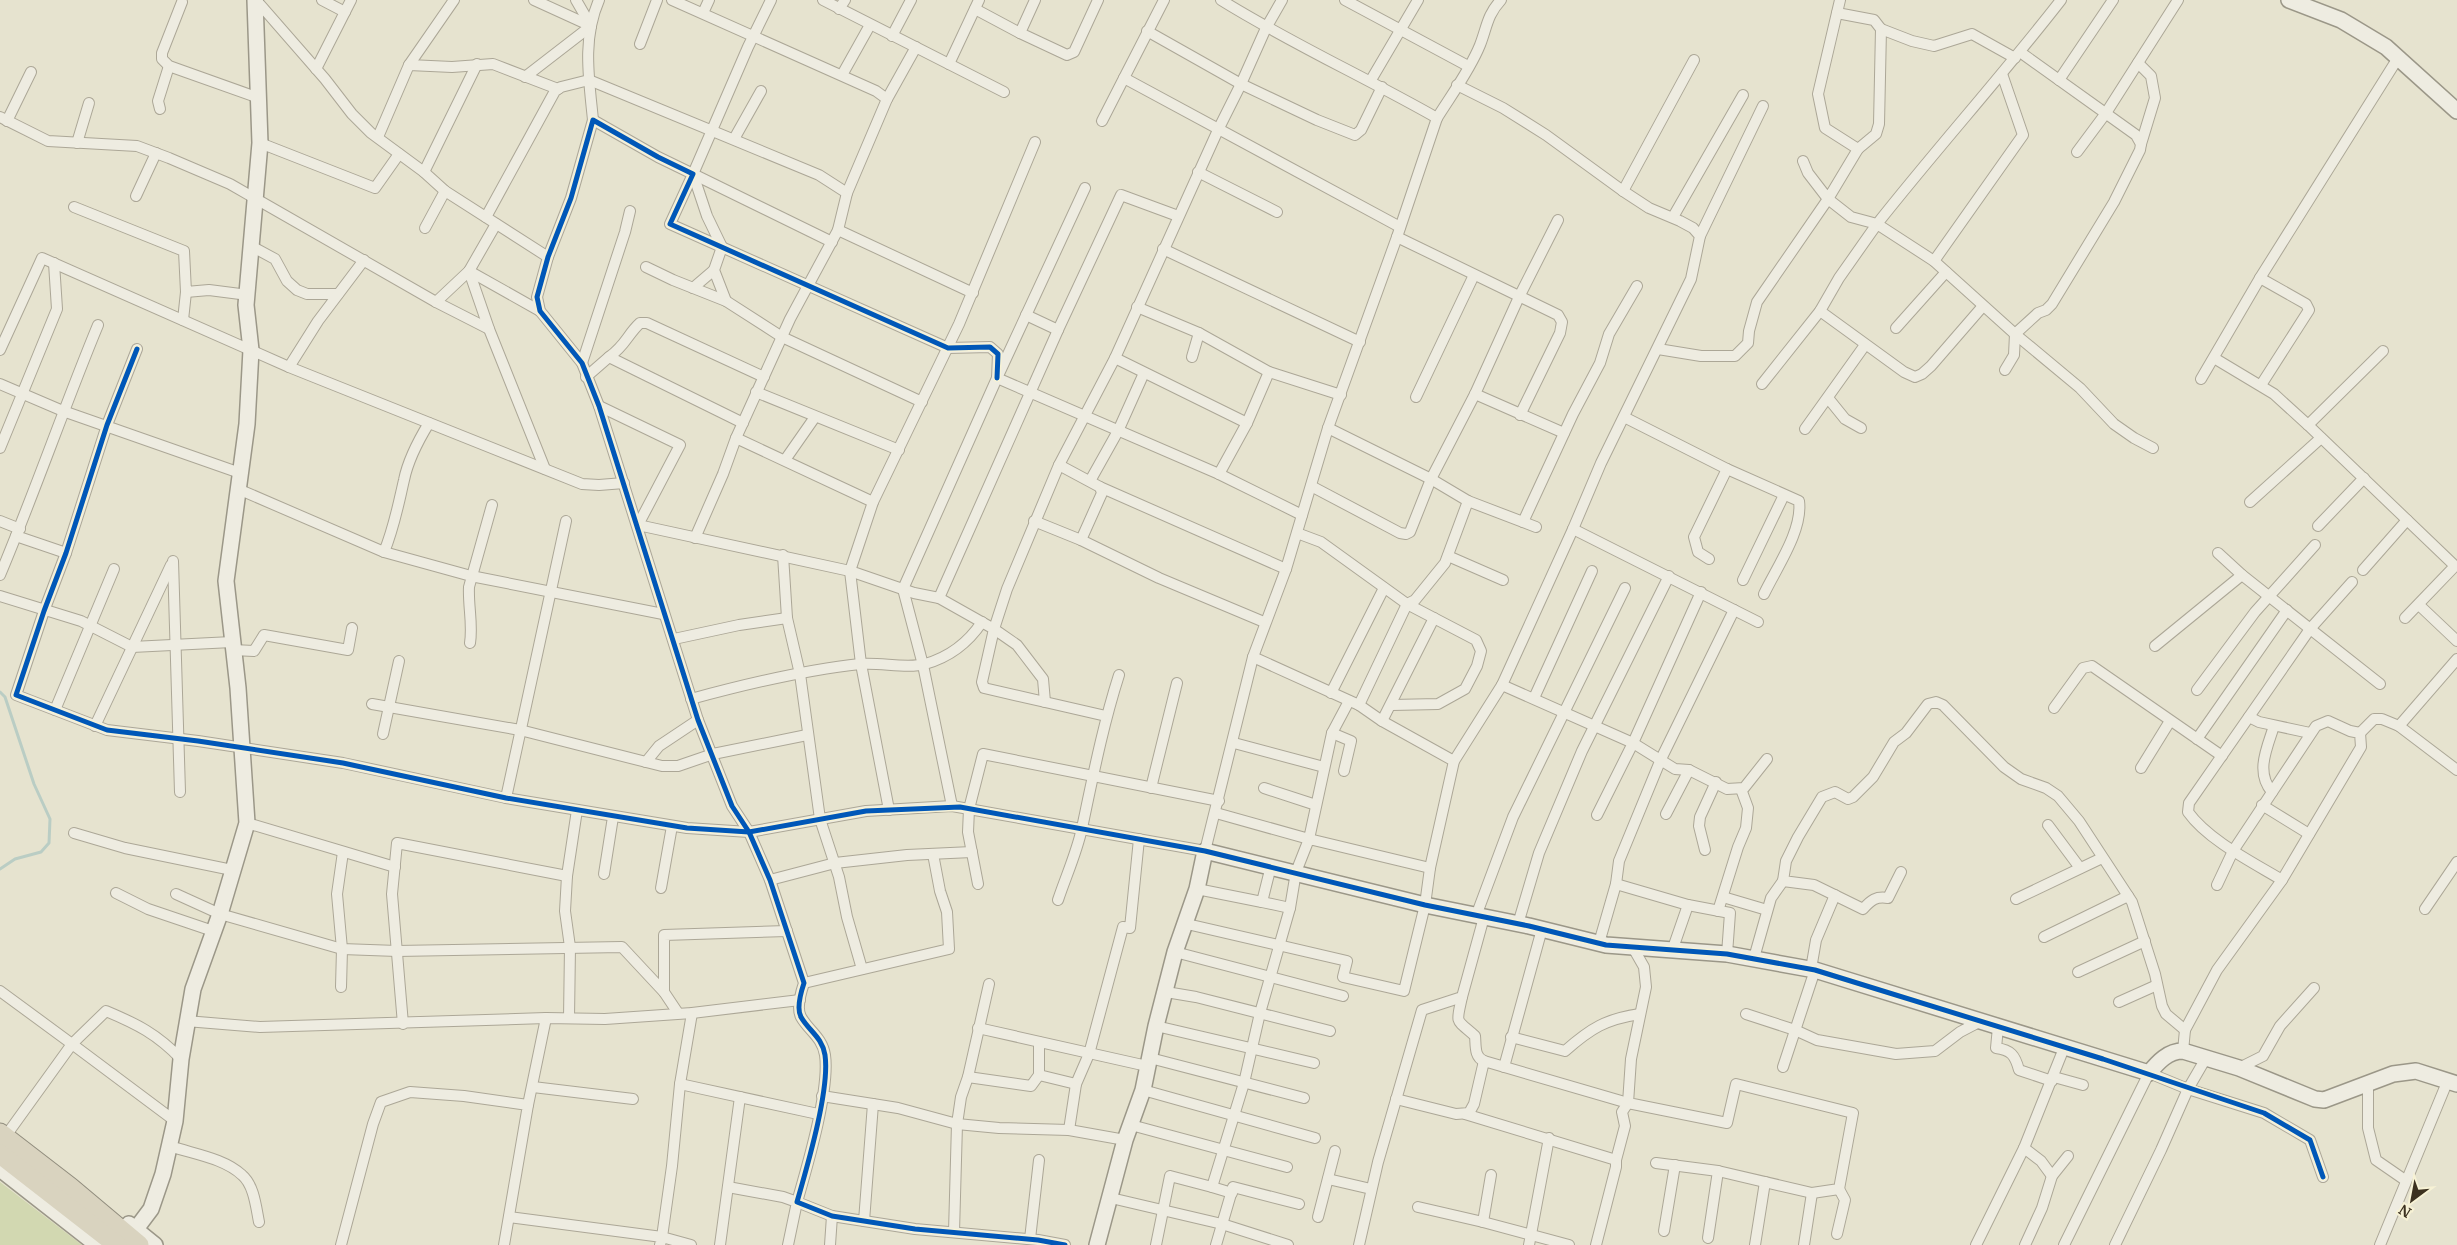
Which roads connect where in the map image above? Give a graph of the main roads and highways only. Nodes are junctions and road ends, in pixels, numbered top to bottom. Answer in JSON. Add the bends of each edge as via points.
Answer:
{"nodes":[{"id":1,"x":3,"y":1136,"type":"edge"},
{"id":2,"x":129,"y":1240,"type":"edge"}],
"edges":[{"from":1,"to":2,"type":"highway"}]}
